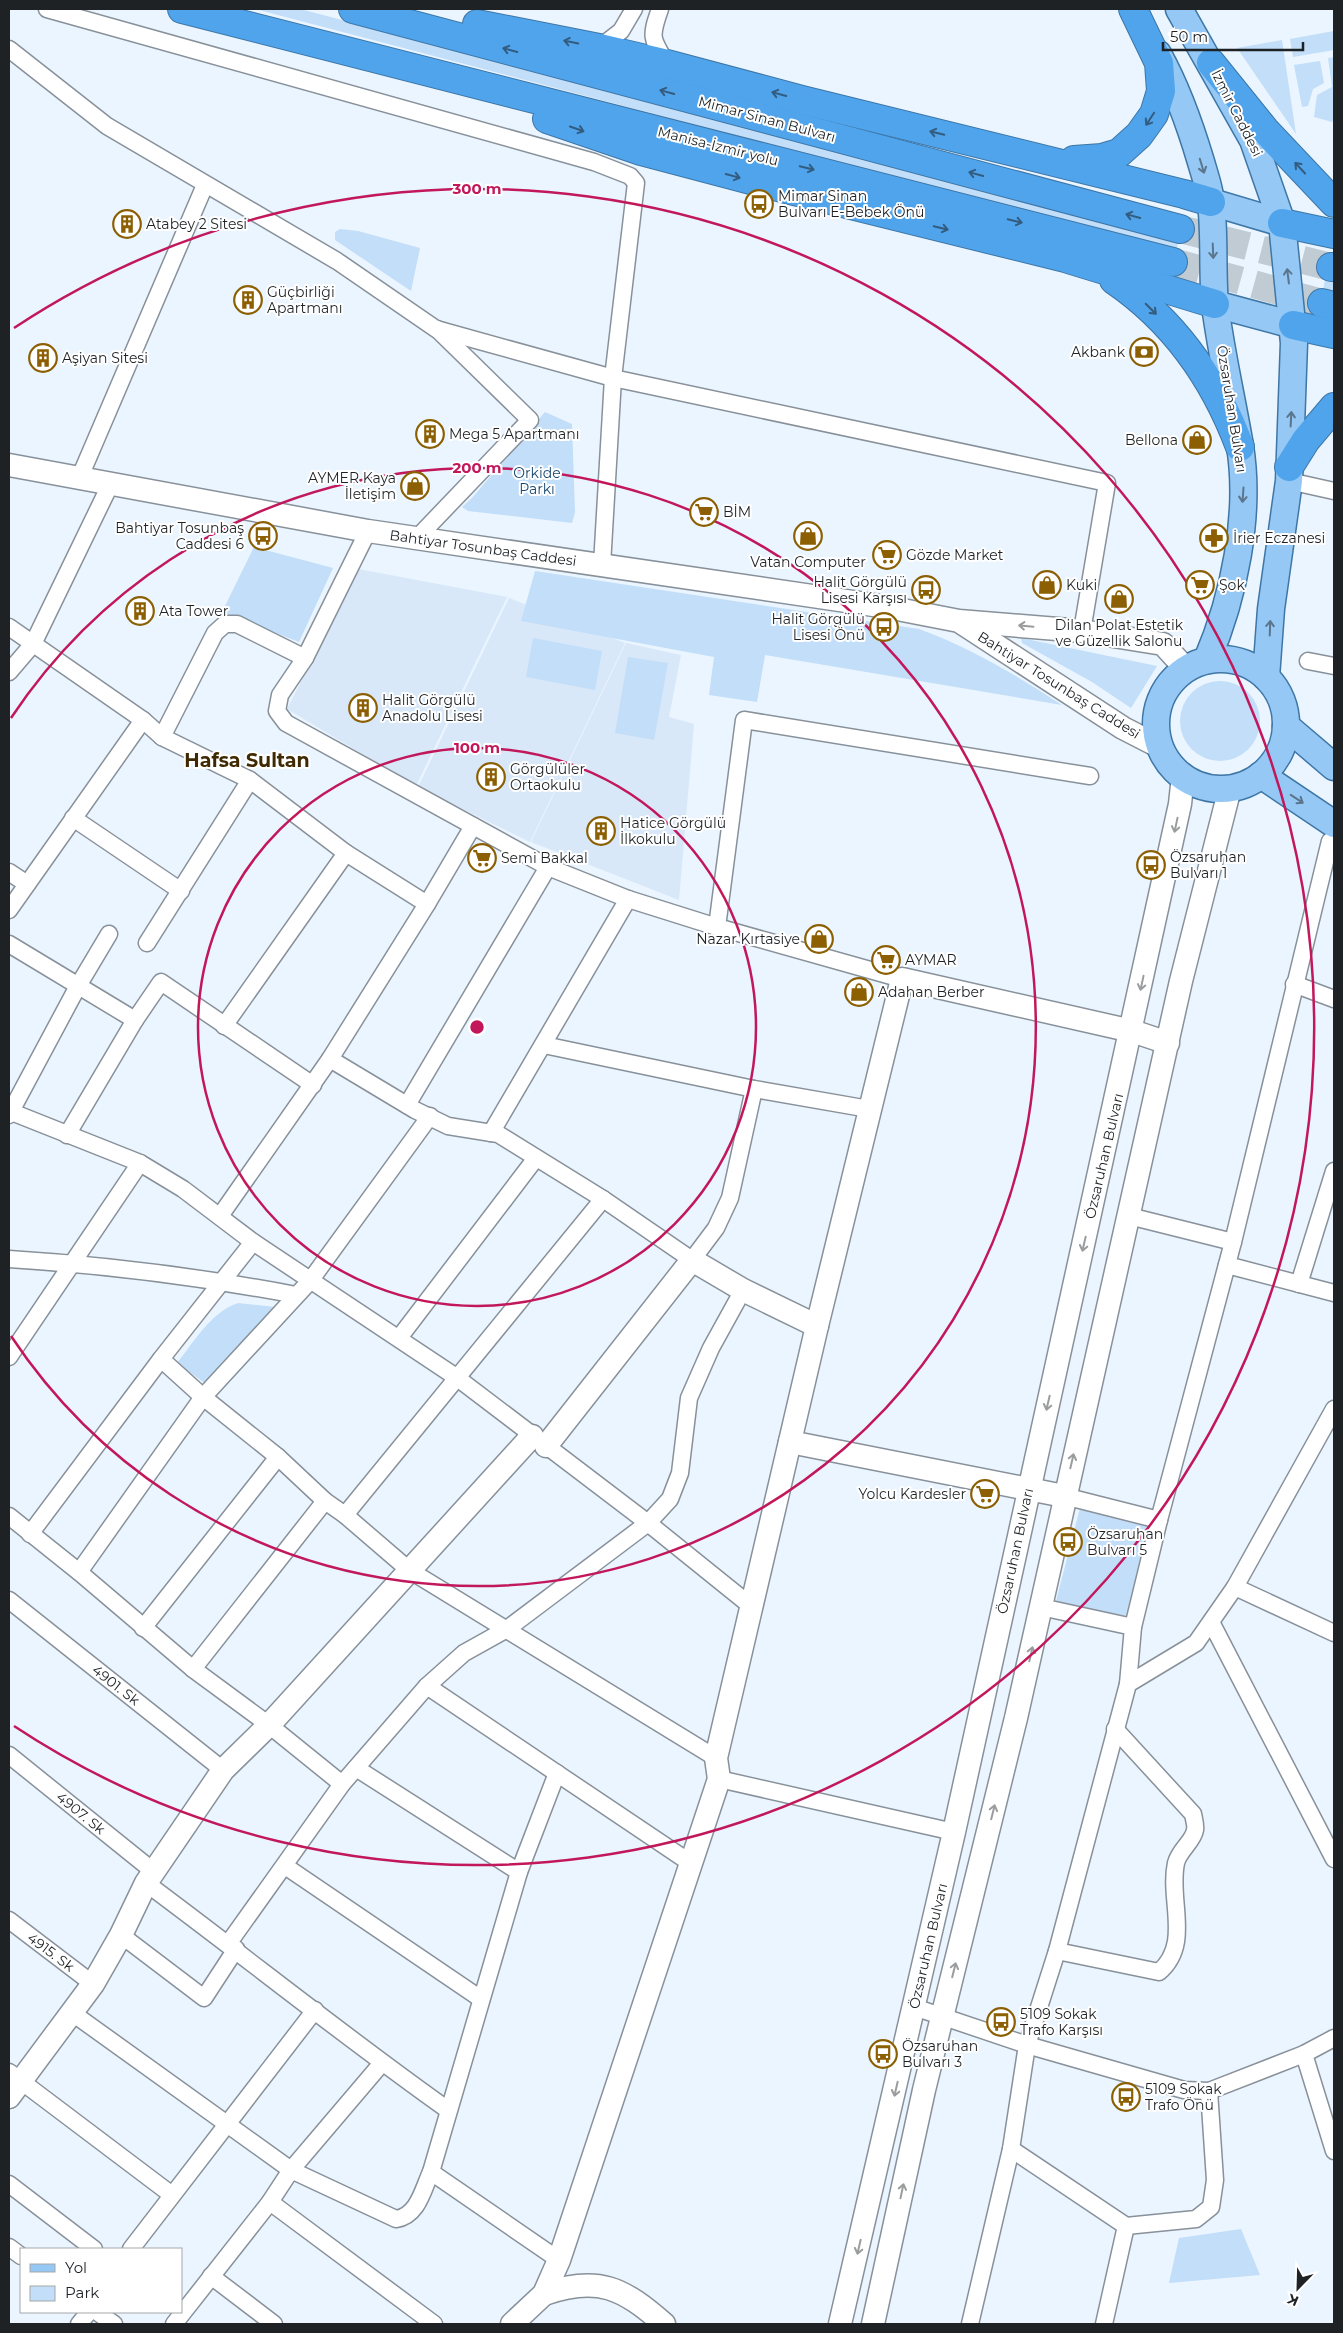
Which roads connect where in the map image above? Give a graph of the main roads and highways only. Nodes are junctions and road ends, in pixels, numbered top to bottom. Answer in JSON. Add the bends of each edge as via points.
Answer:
{"nodes":[{"id":1,"x":182,"y":9,"type":"edge"},
{"id":2,"x":354,"y":9,"type":"edge"},
{"id":3,"x":394,"y":9,"type":"edge"},
{"id":4,"x":1134,"y":9,"type":"edge"},
{"id":5,"x":1179,"y":9,"type":"edge"},
{"id":6,"x":264,"y":30,"type":"junction"},
{"id":7,"x":1211,"y":63,"type":"junction"},
{"id":8,"x":1053,"y":161,"type":"junction"},
{"id":9,"x":1184,"y":194,"type":"junction"},
{"id":10,"x":1211,"y":202,"type":"junction"},
{"id":11,"x":1334,"y":203,"type":"edge"},
{"id":12,"x":1282,"y":223,"type":"junction"},
{"id":13,"x":1180,"y":229,"type":"tunnel mouth"},
{"id":14,"x":1334,"y":234,"type":"edge"},
{"id":15,"x":1065,"y":258,"type":"junction"},
{"id":16,"x":1173,"y":262,"type":"tunnel mouth"},
{"id":17,"x":1167,"y":289,"type":"junction"},
{"id":18,"x":1215,"y":304,"type":"junction"},
{"id":19,"x":1293,"y":325,"type":"junction"},
{"id":20,"x":1334,"y":334,"type":"edge"},
{"id":21,"x":1334,"y":406,"type":"edge"},
{"id":22,"x":1240,"y":447,"type":"junction"},
{"id":23,"x":1289,"y":474,"type":"junction"},
{"id":24,"x":1196,"y":664,"type":"junction"},
{"id":25,"x":1266,"y":677,"type":"junction"},
{"id":26,"x":1286,"y":726,"type":"junction"},
{"id":27,"x":1334,"y":767,"type":"edge"},
{"id":28,"x":1260,"y":775,"type":"junction"},
{"id":29,"x":1332,"y":832,"type":"edge"}],
"edges":[{"from":1,"to":6,"type":"highway"},
{"from":13,"to":2,"type":"highway","name":"Mimar Sinan Bulvarı","one_way":true},
{"from":8,"to":3,"type":"highway","one_way":true,"via":[[599,48]]},
{"from":4,"to":8,"type":"highway","one_way":true,"via":[[1159,63],[1161,91],[1154,114],[1139,135],[1119,153],[1102,158]]},
{"from":4,"to":10,"type":"main road","one_way":true,"via":[[1172,79],[1194,138]]},
{"from":5,"to":7,"type":"main road","name":"İzmir Caddesi"},
{"from":6,"to":15,"type":"highway","one_way":true,"via":[[641,151]]},
{"from":6,"to":16,"type":"highway","name":"Manisa-İzmir yolu","one_way":true},
{"from":11,"to":7,"type":"highway","one_way":true,"via":[[1265,130]]},
{"from":7,"to":12,"type":"main road","name":"İzmir Caddesi","via":[[1254,140]]},
{"from":8,"to":9,"type":"highway"},
{"from":9,"to":10,"type":"highway"},
{"from":9,"to":17,"type":"highway","via":[[1193,206],[1193,221],[1182,274],[1177,284]]},
{"from":10,"to":12,"type":"main road"},
{"from":10,"to":18,"type":"main road","name":"Özsaruhan Bulvarı","one_way":true},
{"from":12,"to":14,"type":"highway"},
{"from":19,"to":12,"type":"main road","name":"İzmir Caddesi","one_way":true},
{"from":15,"to":17,"type":"highway"},
{"from":15,"to":22,"type":"highway","one_way":true,"via":[[1110,277],[1138,296],[1171,330],[1209,379],[1227,412]]},
{"from":17,"to":18,"type":"highway"},
{"from":18,"to":19,"type":"main road"},
{"from":18,"to":22,"type":"main road","name":"Özsaruhan Bulvarı"},
{"from":19,"to":20,"type":"highway"},
{"from":23,"to":19,"type":"main road","one_way":true},
{"from":21,"to":23,"type":"highway","via":[[1306,440]]},
{"from":22,"to":24,"type":"main road","name":"Özsaruhan Bulvarı","one_way":true,"via":[[1244,490],[1235,572],[1226,610]]},
{"from":25,"to":23,"type":"main road","one_way":true,"via":[[1271,609]]},
{"from":24,"to":25,"type":"main road","via":[[1236,661]]},
{"from":24,"to":28,"type":"main road","via":[[1165,691],[1158,709],[1156,728],[1160,747],[1183,776],[1206,786],[1230,788],[1246,784]]},
{"from":25,"to":26,"type":"main road","via":[[1284,707]]},
{"from":26,"to":27,"type":"main road"},
{"from":26,"to":28,"type":"main road","via":[[1274,762]]},
{"from":28,"to":29,"type":"main road","one_way":true}]}
